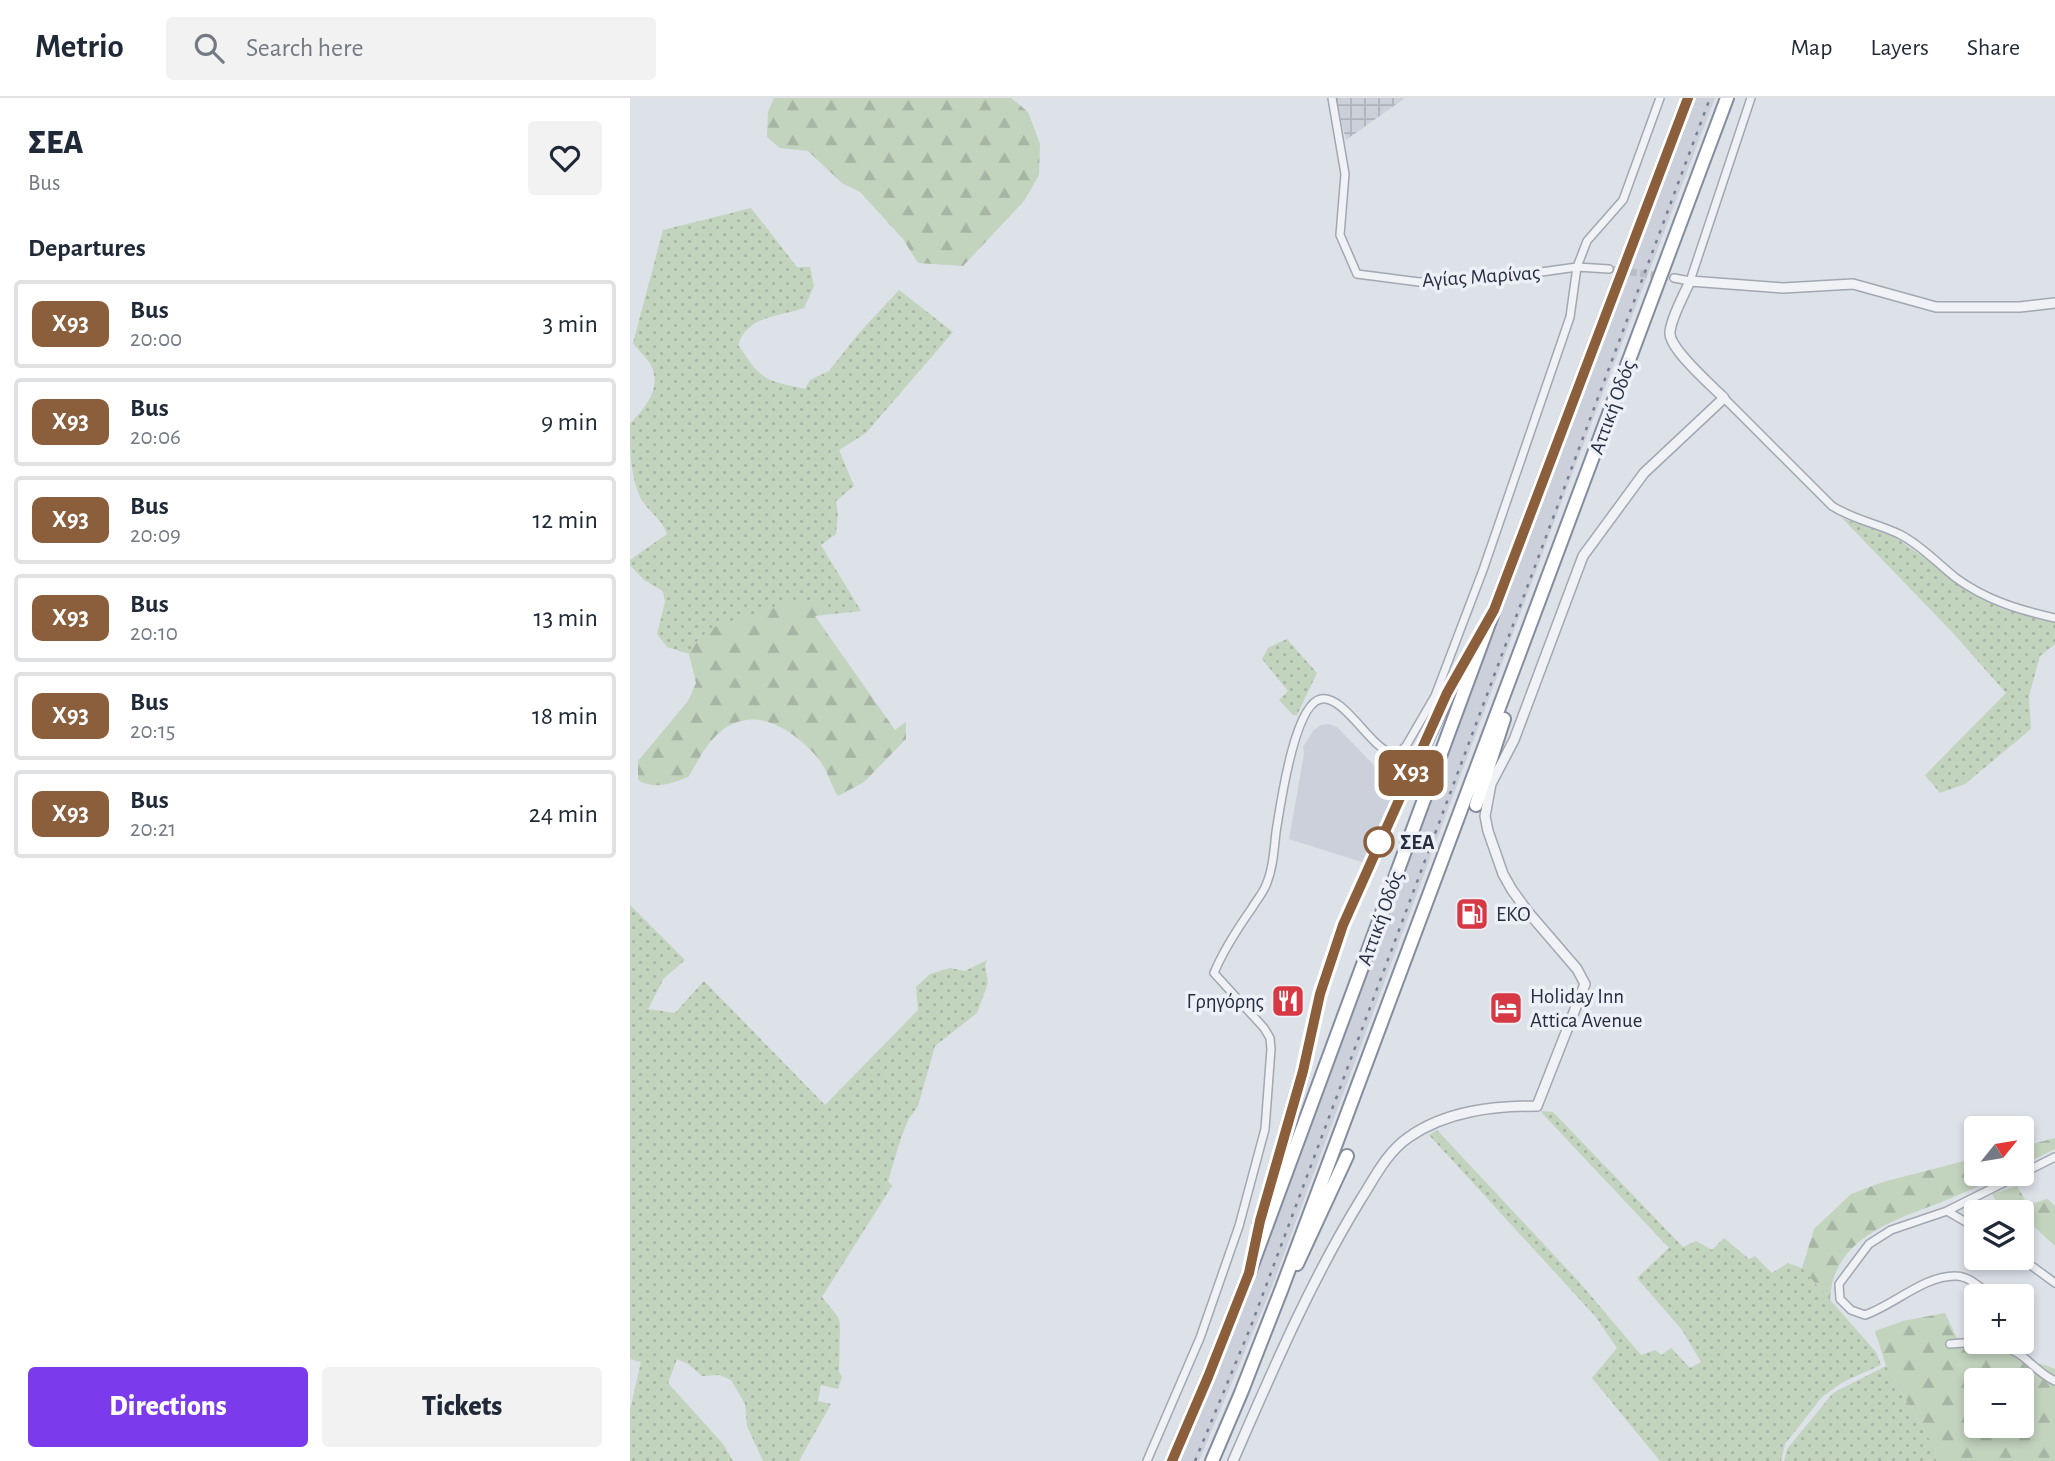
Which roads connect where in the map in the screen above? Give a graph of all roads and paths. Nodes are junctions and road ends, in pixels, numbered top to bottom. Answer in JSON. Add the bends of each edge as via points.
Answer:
{"nodes":[{"id":1,"x":1332,"y":98,"type":"edge"},
{"id":2,"x":1660,"y":98,"type":"edge"},
{"id":3,"x":1688,"y":98,"type":"edge"},
{"id":4,"x":1727,"y":98,"type":"edge"},
{"id":5,"x":1751,"y":98,"type":"edge"},
{"id":6,"x":1577,"y":267,"type":"junction"},
{"id":7,"x":1609,"y":269,"type":"tunnel mouth"},
{"id":8,"x":1674,"y":278,"type":"tunnel mouth"},
{"id":9,"x":1690,"y":281,"type":"junction"},
{"id":10,"x":2055,"y":303,"type":"edge"},
{"id":11,"x":1724,"y":398,"type":"junction"},
{"id":12,"x":1563,"y":540,"type":"junction"},
{"id":13,"x":1494,"y":610,"type":"junction"},
{"id":14,"x":2055,"y":618,"type":"edge"},
{"id":15,"x":1417,"y":761,"type":"dead end"},
{"id":16,"x":1476,"y":805,"type":"dead end"},
{"id":17,"x":1303,"y":1071,"type":"dead end"},
{"id":18,"x":1347,"y":1156,"type":"dead end"},
{"id":19,"x":2055,"y":1157,"type":"edge"},
{"id":20,"x":1947,"y":1211,"type":"junction"},
{"id":21,"x":1964,"y":1221,"type":"edge"},
{"id":22,"x":2034,"y":1268,"type":"edge"},
{"id":23,"x":1249,"y":1273,"type":"junction"},
{"id":24,"x":2055,"y":1283,"type":"edge"},
{"id":25,"x":1975,"y":1284,"type":"edge"},
{"id":26,"x":1282,"y":1288,"type":"junction"},
{"id":27,"x":1964,"y":1343,"type":"edge"},
{"id":28,"x":1950,"y":1344,"type":"dead end"},
{"id":29,"x":2018,"y":1354,"type":"edge"},
{"id":30,"x":2055,"y":1381,"type":"edge"},
{"id":31,"x":1147,"y":1461,"type":"edge"},
{"id":32,"x":1172,"y":1461,"type":"edge"},
{"id":33,"x":1212,"y":1461,"type":"edge"},
{"id":34,"x":1233,"y":1461,"type":"edge"}],
"edges":[{"from":1,"to":6,"type":"street","name":"Αγίας Μαρίνας","via":[[1345,174],[1340,235],[1357,274],[1419,282]]},
{"from":2,"to":6,"type":"street","via":[[1623,200],[1587,240]]},
{"from":3,"to":13,"type":"highway","name":"Αττική Οδός"},
{"from":4,"to":12,"type":"highway","name":"Αττική Οδός"},
{"from":5,"to":9,"type":"street"},
{"from":6,"to":7,"type":"street"},
{"from":6,"to":31,"type":"street","via":[[1570,317],[1532,428],[1457,641],[1416,730],[1400,752],[1391,754],[1326,699],[1307,709],[1287,765],[1266,886],[1214,973],[1270,1038],[1265,1129],[1209,1313]]},
{"from":8,"to":9,"type":"street"},
{"from":9,"to":10,"type":"street","via":[[1783,288],[1853,284],[1936,307]]},
{"from":9,"to":11,"type":"street","via":[[1670,338]]},
{"from":11,"to":14,"type":"street","via":[[1840,511],[1913,542],[1989,598]]},
{"from":11,"to":34,"type":"street","via":[[1644,473],[1583,556],[1514,740],[1490,784],[1485,816],[1503,874],[1585,984],[1536,1106],[1478,1110],[1427,1127],[1397,1146],[1316,1277]]},
{"from":12,"to":16,"type":"highway","via":[[1548,601]]},
{"from":12,"to":26,"type":"highway","name":"Αττική Οδός"},
{"from":13,"to":15,"type":"highway","via":[[1447,693]]},
{"from":13,"to":23,"type":"highway","name":"Αττική Οδός"},
{"from":17,"to":23,"type":"highway"},
{"from":18,"to":26,"type":"highway","via":[[1302,1258]]},
{"from":19,"to":20,"type":"street"},
{"from":20,"to":21,"type":"street"},
{"from":20,"to":25,"type":"street","via":[[1891,1230],[1869,1244],[1839,1284],[1840,1299],[1851,1310],[1866,1315],[1941,1279],[1957,1276]]},
{"from":22,"to":24,"type":"street"},
{"from":23,"to":32,"type":"highway","name":"Αττική Οδός"},
{"from":26,"to":33,"type":"highway","name":"Αττική Οδός"},
{"from":27,"to":28,"type":"street"},
{"from":29,"to":30,"type":"street"}]}
